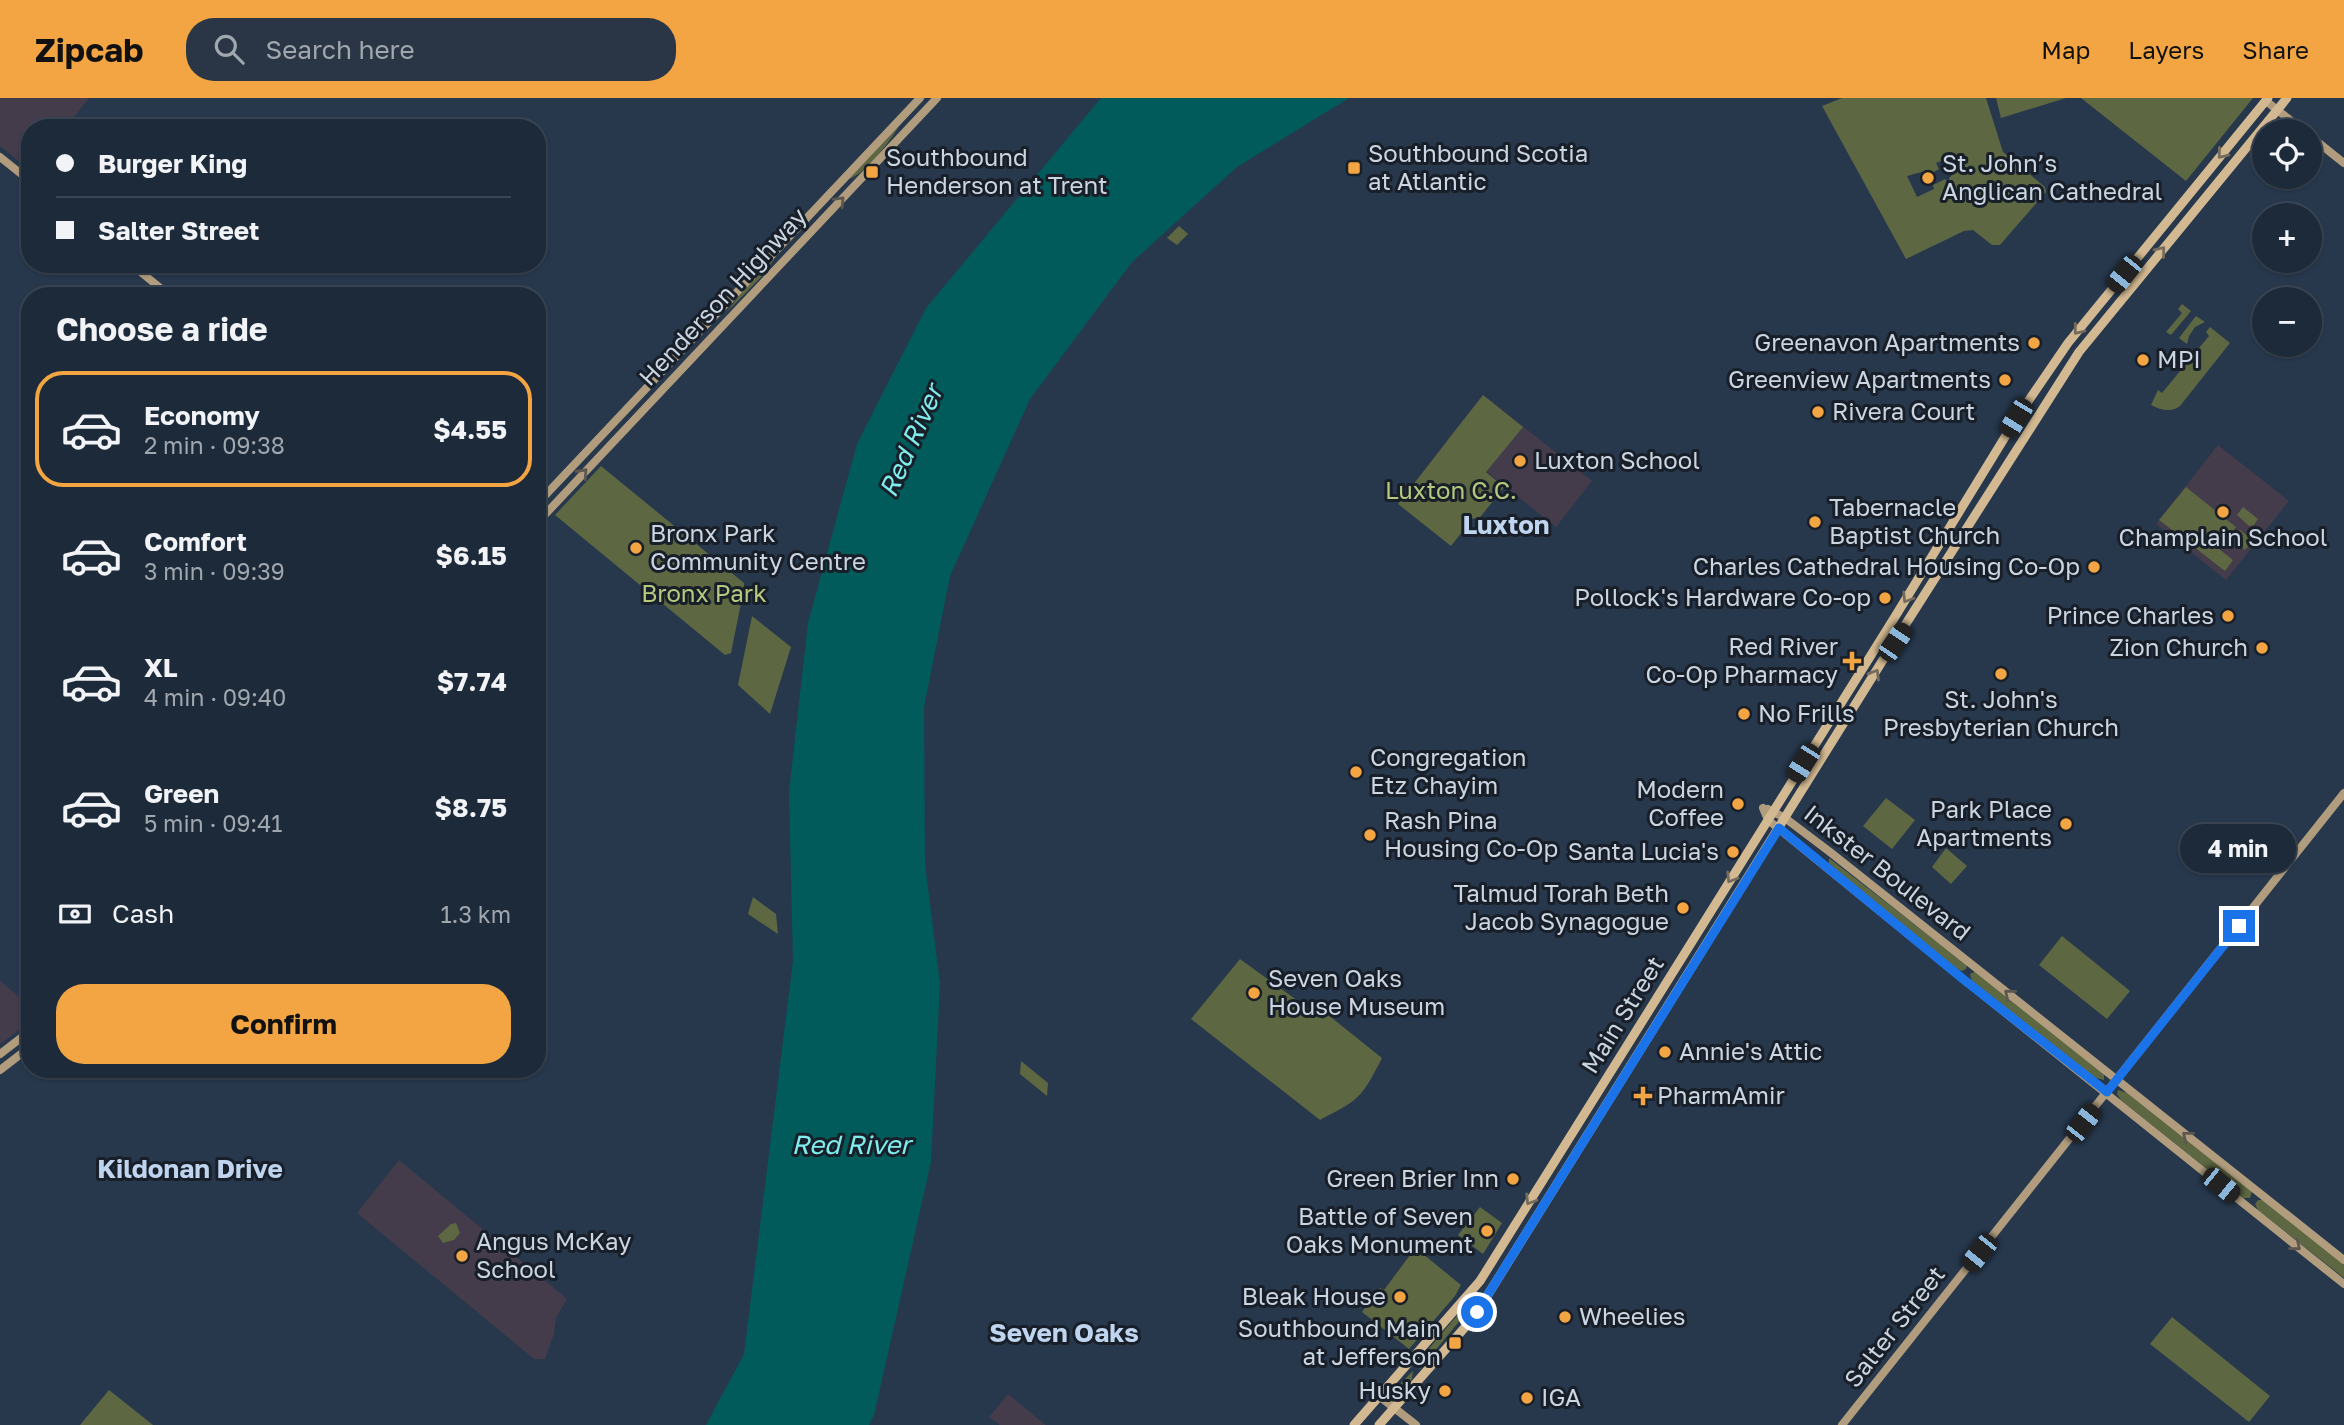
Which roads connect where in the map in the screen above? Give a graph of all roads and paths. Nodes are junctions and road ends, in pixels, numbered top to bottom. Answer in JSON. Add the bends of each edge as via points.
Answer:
{"nodes":[{"id":1,"x":920,"y":98,"type":"edge"},
{"id":2,"x":937,"y":98,"type":"edge"},
{"id":3,"x":2287,"y":98,"type":"edge"},
{"id":4,"x":2267,"y":99,"type":"edge"},
{"id":5,"x":2277,"y":110,"type":"junction"},
{"id":6,"x":2289,"y":119,"type":"edge"},
{"id":7,"x":2322,"y":146,"type":"edge"},
{"id":8,"x":0,"y":157,"type":"edge"},
{"id":9,"x":2344,"y":163,"type":"edge"},
{"id":10,"x":21,"y":174,"type":"edge"},
{"id":11,"x":792,"y":234,"type":"junction"},
{"id":12,"x":801,"y":243,"type":"junction"},
{"id":13,"x":142,"y":273,"type":"edge"},
{"id":14,"x":159,"y":287,"type":"edge"},
{"id":15,"x":546,"y":494,"type":"edge"},
{"id":16,"x":546,"y":513,"type":"edge"},
{"id":17,"x":2344,"y":793,"type":"edge"},
{"id":18,"x":1774,"y":810,"type":"junction"},
{"id":19,"x":1785,"y":818,"type":"junction"},
{"id":20,"x":1768,"y":820,"type":"junction"},
{"id":21,"x":1779,"y":828,"type":"junction"},
{"id":22,"x":21,"y":1038,"type":"edge"},
{"id":23,"x":0,"y":1054,"type":"edge"},
{"id":24,"x":21,"y":1054,"type":"edge"},
{"id":25,"x":0,"y":1070,"type":"edge"},
{"id":26,"x":2116,"y":1080,"type":"junction"},
{"id":27,"x":2107,"y":1092,"type":"junction"},
{"id":28,"x":2344,"y":1260,"type":"edge"},
{"id":29,"x":2344,"y":1284,"type":"edge"},
{"id":30,"x":1458,"y":1309,"type":"junction"},
{"id":31,"x":1464,"y":1329,"type":"junction"},
{"id":32,"x":1379,"y":1396,"type":"junction"},
{"id":33,"x":1394,"y":1408,"type":"junction"},
{"id":34,"x":1354,"y":1425,"type":"edge"},
{"id":35,"x":1379,"y":1425,"type":"edge"},
{"id":36,"x":1416,"y":1425,"type":"edge"},
{"id":37,"x":1842,"y":1425,"type":"edge"}],
"edges":[{"from":1,"to":11,"type":"main road","name":"Henderson Highway"},
{"from":12,"to":2,"type":"main road","name":"Henderson Highway","one_way":true},
{"from":3,"to":5,"type":"main road","name":"Main Street"},
{"from":4,"to":5,"type":"main road"},
{"from":4,"to":18,"type":"main road","name":"Main Street","one_way":true,"via":[[2068,343],[2016,418]]},
{"from":5,"to":6,"type":"main road"},
{"from":19,"to":5,"type":"main road","name":"Main Street","one_way":true,"via":[[2079,352]]},
{"from":7,"to":9,"type":"main road"},
{"from":8,"to":10,"type":"main road"},
{"from":11,"to":12,"type":"main road"},
{"from":11,"to":15,"type":"main road","name":"Henderson Highway"},
{"from":16,"to":12,"type":"main road","name":"Henderson Highway","one_way":true},
{"from":13,"to":14,"type":"main road"},
{"from":17,"to":26,"type":"main road","name":"Salter Street"},
{"from":18,"to":19,"type":"main road","name":"Inkster Boulevard"},
{"from":18,"to":20,"type":"main road","name":"Main Street"},
{"from":19,"to":21,"type":"main road","name":"Main Street"},
{"from":26,"to":19,"type":"main road","name":"Inkster Boulevard","one_way":true},
{"from":20,"to":21,"type":"main road","name":"Inkster Boulevard"},
{"from":20,"to":30,"type":"main road","name":"Main Street","one_way":true,"via":[[1480,1281]]},
{"from":21,"to":27,"type":"main road","name":"Inkster Boulevard"},
{"from":21,"to":31,"type":"main road","name":"Main Street"},
{"from":22,"to":23,"type":"main road"},
{"from":24,"to":25,"type":"main road"},
{"from":26,"to":27,"type":"main road","name":"Salter Street"},
{"from":28,"to":26,"type":"main road","name":"Inkster Boulevard","one_way":true},
{"from":27,"to":29,"type":"main road","name":"Inkster Boulevard","one_way":true},
{"from":27,"to":37,"type":"main road","name":"Salter Street"},
{"from":30,"to":31,"type":"main road","via":[[1464,1314]]},
{"from":30,"to":32,"type":"main road","name":"Main Street"},
{"from":31,"to":33,"type":"main road","name":"Main Street"},
{"from":32,"to":33,"type":"main road"},
{"from":32,"to":34,"type":"main road","name":"Main Street"},
{"from":33,"to":35,"type":"main road","name":"Main Street"},
{"from":33,"to":36,"type":"main road"}]}
